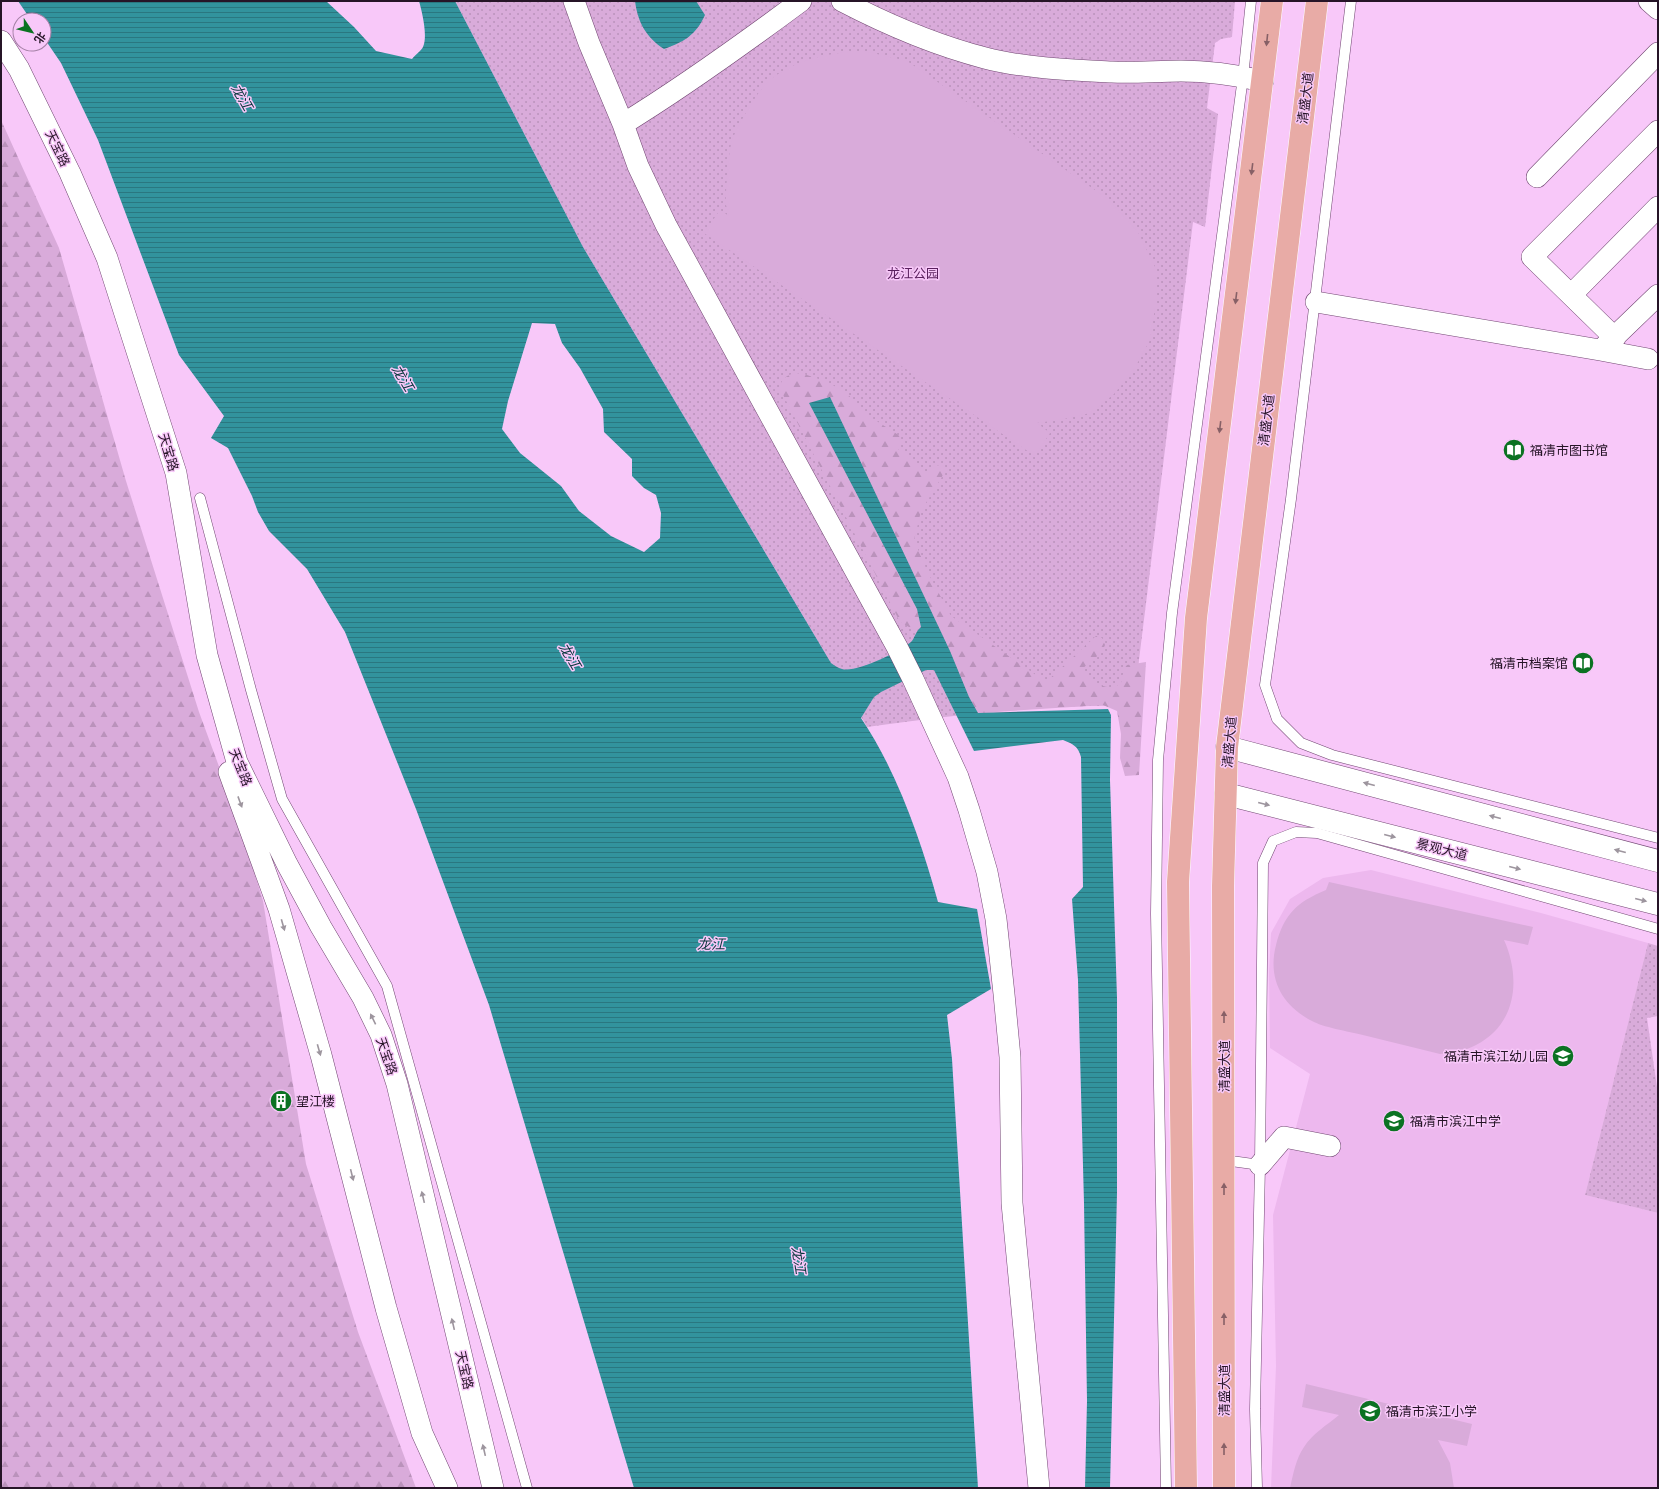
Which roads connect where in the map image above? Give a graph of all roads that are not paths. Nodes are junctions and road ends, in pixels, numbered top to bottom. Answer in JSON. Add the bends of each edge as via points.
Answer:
{"nodes":[{"id":1,"x":574,"y":1,"type":"edge"},
{"id":2,"x":801,"y":1,"type":"edge"},
{"id":3,"x":842,"y":1,"type":"edge"},
{"id":4,"x":1251,"y":1,"type":"edge"},
{"id":5,"x":1272,"y":1,"type":"edge"},
{"id":6,"x":1317,"y":1,"type":"edge"},
{"id":7,"x":1351,"y":1,"type":"edge"},
{"id":8,"x":1649,"y":1,"type":"edge"},
{"id":9,"x":1658,"y":9,"type":"edge"},
{"id":10,"x":1,"y":41,"type":"edge"},
{"id":11,"x":1658,"y":53,"type":"edge"},
{"id":12,"x":1,"y":63,"type":"edge"},
{"id":13,"x":1253,"y":79,"type":"junction"},
{"id":14,"x":623,"y":124,"type":"junction"},
{"id":15,"x":1658,"y":131,"type":"edge"},
{"id":16,"x":1537,"y":177,"type":"dead end"},
{"id":17,"x":1658,"y":207,"type":"edge"},
{"id":18,"x":1571,"y":295,"type":"junction"},
{"id":19,"x":1658,"y":295,"type":"edge"},
{"id":20,"x":1316,"y":302,"type":"junction"},
{"id":21,"x":1607,"y":344,"type":"junction"},
{"id":22,"x":1648,"y":359,"type":"dead end"},
{"id":23,"x":200,"y":498,"type":"dead end"},
{"id":24,"x":1227,"y":747,"type":"junction"},
{"id":25,"x":1226,"y":794,"type":"junction"},
{"id":26,"x":1658,"y":838,"type":"edge"},
{"id":27,"x":1658,"y":861,"type":"edge"},
{"id":28,"x":1658,"y":904,"type":"edge"},
{"id":29,"x":1658,"y":929,"type":"edge"},
{"id":30,"x":1330,"y":1146,"type":"dead end"},
{"id":31,"x":1224,"y":1160,"type":"junction"},
{"id":32,"x":1260,"y":1165,"type":"junction"},
{"id":33,"x":447,"y":1488,"type":"edge"},
{"id":34,"x":492,"y":1488,"type":"edge"},
{"id":35,"x":527,"y":1488,"type":"edge"},
{"id":36,"x":1039,"y":1488,"type":"edge"},
{"id":37,"x":1166,"y":1488,"type":"edge"},
{"id":38,"x":1186,"y":1488,"type":"edge"},
{"id":39,"x":1224,"y":1488,"type":"edge"},
{"id":40,"x":1257,"y":1488,"type":"edge"}],
"edges":[{"from":1,"to":14,"type":"street"},
{"from":2,"to":14,"type":"street","via":[[734,51]]},
{"from":3,"to":13,"type":"street","via":[[905,31],[986,58],[1060,68],[1111,72],[1182,71]]},
{"from":4,"to":13,"type":"lane"},
{"from":5,"to":13,"type":"main road","one_way":true},
{"from":6,"to":24,"type":"main road","name":"清盛大道"},
{"from":7,"to":20,"type":"lane"},
{"from":8,"to":9,"type":"street"},
{"from":34,"to":10,"type":"street","name":"天宝路","one_way":true,"via":[[397,1084],[381,1035],[287,864],[237,762],[207,655],[176,473],[107,258],[70,173],[19,69]]},
{"from":11,"to":16,"type":"street"},
{"from":12,"to":33,"type":"street","name":"天宝路","one_way":true,"via":[[9,75],[96,261],[166,474],[195,654],[231,778],[279,909],[321,1055],[386,1308],[422,1433]]},
{"from":13,"to":37,"type":"lane","via":[[1172,613],[1158,760],[1156,914]]},
{"from":13,"to":38,"type":"main road","one_way":true,"via":[[1196,618],[1178,882]]},
{"from":14,"to":36,"type":"street","via":[[666,225],[913,679],[958,777],[987,872],[996,919],[1010,1058],[1012,1202]]},
{"from":15,"to":18,"type":"street","via":[[1532,257]]},
{"from":17,"to":18,"type":"street"},
{"from":18,"to":21,"type":"street"},
{"from":19,"to":21,"type":"street"},
{"from":20,"to":21,"type":"street"},
{"from":20,"to":26,"type":"lane","via":[[1265,685],[1277,719],[1301,742],[1332,755]]},
{"from":21,"to":22,"type":"street"},
{"from":23,"to":35,"type":"lane","via":[[282,799],[387,986]]},
{"from":24,"to":25,"type":"main road","name":"清盛大道"},
{"from":27,"to":24,"type":"street","one_way":true},
{"from":25,"to":28,"type":"street","name":"景观大道","one_way":true},
{"from":31,"to":25,"type":"main road","name":"清盛大道","one_way":true,"via":[[1223,886]]},
{"from":29,"to":32,"type":"lane","via":[[1317,833],[1296,832],[1273,841],[1263,863]]},
{"from":30,"to":32,"type":"street","via":[[1284,1137]]},
{"from":31,"to":32,"type":"lane"},
{"from":39,"to":31,"type":"main road","name":"清盛大道","one_way":true},
{"from":32,"to":40,"type":"lane","via":[[1255,1408]]}]}
